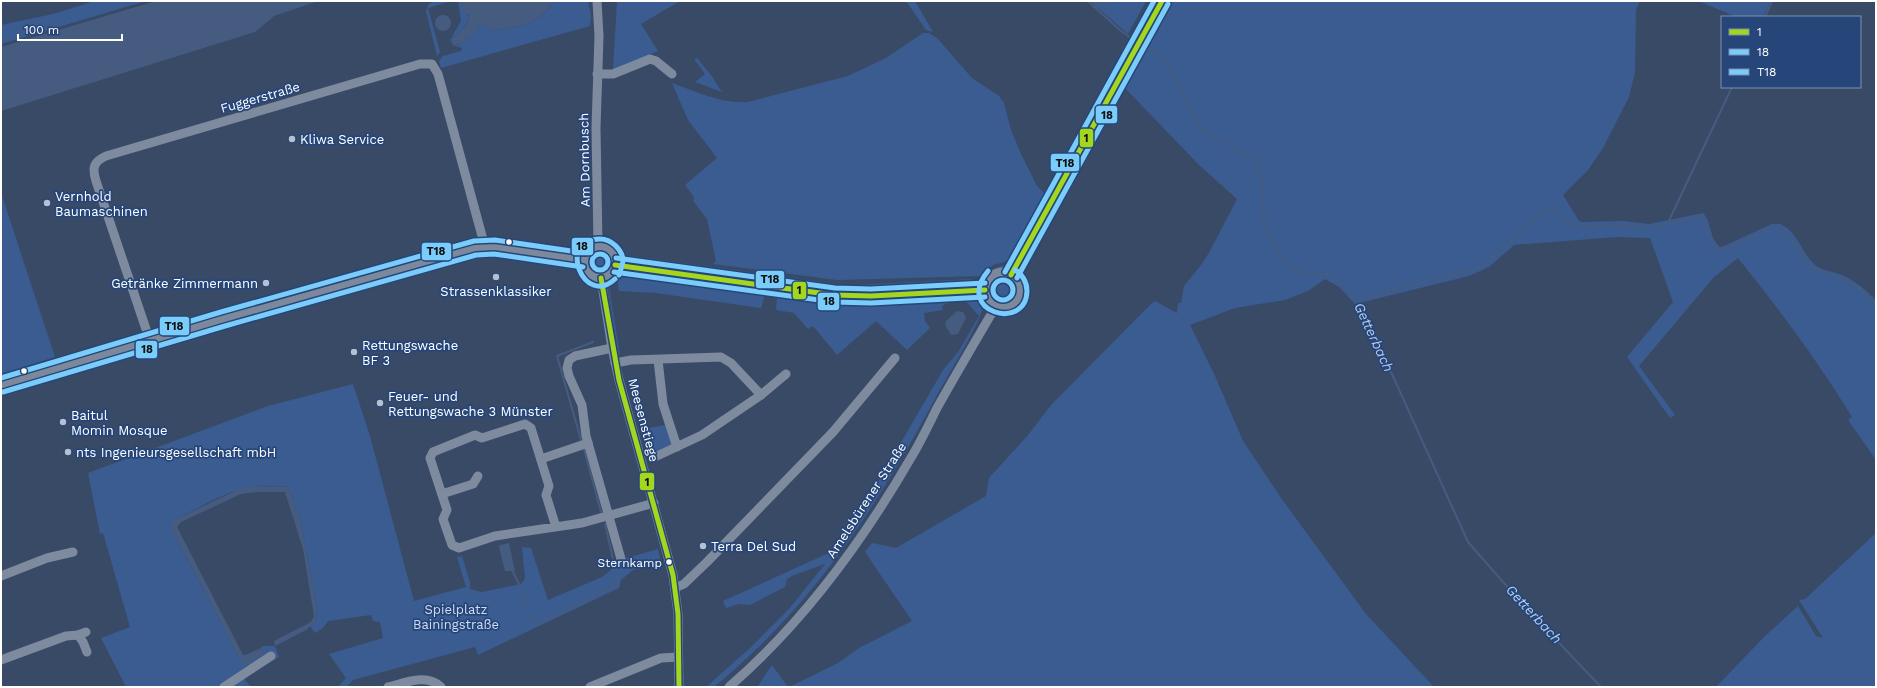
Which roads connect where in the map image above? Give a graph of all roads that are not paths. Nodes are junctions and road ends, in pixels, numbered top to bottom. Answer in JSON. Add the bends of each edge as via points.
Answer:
{"nodes":[{"id":1,"x":597,"y":1,"type":"edge"},
{"id":2,"x":1162,"y":1,"type":"edge"},
{"id":3,"x":598,"y":74,"type":"junction"},
{"id":4,"x":672,"y":74,"type":"dead end"},
{"id":5,"x":598,"y":246,"type":"junction"},
{"id":6,"x":485,"y":247,"type":"junction"},
{"id":7,"x":584,"y":260,"type":"junction"},
{"id":8,"x":615,"y":265,"type":"junction"},
{"id":9,"x":1011,"y":275,"type":"junction"},
{"id":10,"x":601,"y":278,"type":"junction"},
{"id":11,"x":985,"y":290,"type":"junction"},
{"id":12,"x":996,"y":306,"type":"junction"},
{"id":13,"x":150,"y":341,"type":"junction"},
{"id":14,"x":612,"y":348,"type":"junction"},
{"id":15,"x":895,"y":358,"type":"dead end"},
{"id":16,"x":658,"y":360,"type":"junction"},
{"id":17,"x":615,"y":363,"type":"junction"},
{"id":18,"x":786,"y":374,"type":"dead end"},
{"id":19,"x":1,"y":385,"type":"edge"},
{"id":20,"x":761,"y":395,"type":"junction"},
{"id":21,"x":588,"y":443,"type":"junction"},
{"id":22,"x":678,"y":448,"type":"junction"},
{"id":23,"x":657,"y":456,"type":"dead end"},
{"id":24,"x":541,"y":459,"type":"junction"},
{"id":25,"x":478,"y":476,"type":"dead end"},
{"id":26,"x":442,"y":494,"type":"junction"},
{"id":27,"x":654,"y":504,"type":"junction"},
{"id":28,"x":609,"y":517,"type":"junction"},
{"id":29,"x":556,"y":527,"type":"junction"},
{"id":30,"x":73,"y":552,"type":"dead end"},
{"id":31,"x":621,"y":559,"type":"dead end"},
{"id":32,"x":1,"y":576,"type":"edge"},
{"id":33,"x":675,"y":588,"type":"junction"},
{"id":34,"x":87,"y":652,"type":"dead end"},
{"id":35,"x":271,"y":656,"type":"dead end"},
{"id":36,"x":678,"y":657,"type":"junction"},
{"id":37,"x":1,"y":660,"type":"edge"},
{"id":38,"x":224,"y":687,"type":"edge"},
{"id":39,"x":388,"y":687,"type":"edge"},
{"id":40,"x":441,"y":687,"type":"edge"},
{"id":41,"x":590,"y":687,"type":"edge"},
{"id":42,"x":679,"y":687,"type":"edge"},
{"id":43,"x":729,"y":687,"type":"edge"}],
"edges":[{"from":1,"to":3,"type":"street","name":"Am Dornbusch"},
{"from":2,"to":9,"type":"main road"},
{"from":3,"to":4,"type":"street","via":[[612,74],[650,59]]},
{"from":3,"to":5,"type":"street","name":"Am Dornbusch"},
{"from":5,"to":7,"type":"main road","via":[[590,249]]},
{"from":5,"to":8,"type":"main road","via":[[606,247],[613,253]]},
{"from":6,"to":7,"type":"main road"},
{"from":6,"to":13,"type":"main road","via":[[438,258]]},
{"from":6,"to":13,"type":"street","name":"Fuggerstraße","via":[[438,74],[432,64],[420,64],[106,156],[96,162],[93,168],[96,181]]},
{"from":7,"to":10,"type":"main road","via":[[588,273]]},
{"from":8,"to":10,"type":"main road","via":[[612,273]]},
{"from":8,"to":11,"type":"main road","via":[[834,295],[871,296]]},
{"from":9,"to":11,"type":"main road","via":[[994,275]]},
{"from":9,"to":12,"type":"main road","via":[[1019,285],[1018,298],[1009,306]]},
{"from":10,"to":14,"type":"street","name":"Meesenstiege"},
{"from":11,"to":12,"type":"main road","via":[[988,299]]},
{"from":12,"to":43,"type":"street","name":"Amelsbürener Straße","via":[[913,455],[859,540],[790,627]]},
{"from":13,"to":19,"type":"main road"},
{"from":14,"to":17,"type":"street","name":"Meesenstiege"},
{"from":14,"to":21,"type":"street","via":[[575,356],[568,360],[569,376],[582,405]]},
{"from":15,"to":33,"type":"street","via":[[834,432],[693,576],[682,586]]},
{"from":16,"to":17,"type":"street"},
{"from":16,"to":20,"type":"street","via":[[716,357],[727,359]]},
{"from":16,"to":22,"type":"street","via":[[662,404]]},
{"from":17,"to":27,"type":"street","name":"Meesenstiege"},
{"from":18,"to":20,"type":"street"},
{"from":20,"to":22,"type":"street","via":[[718,425]]},
{"from":21,"to":24,"type":"street"},
{"from":21,"to":28,"type":"street"},
{"from":22,"to":23,"type":"street"},
{"from":24,"to":26,"type":"street","via":[[531,428],[525,424],[482,438],[475,435],[456,441],[454,445],[433,452],[430,458]]},
{"from":24,"to":29,"type":"street","via":[[549,486],[546,495]]},
{"from":25,"to":26,"type":"street","via":[[473,484]]},
{"from":26,"to":29,"type":"street","via":[[447,510],[443,519],[452,545],[459,548],[516,531]]},
{"from":27,"to":28,"type":"street"},
{"from":27,"to":33,"type":"street","name":"Meesenstiege"},
{"from":28,"to":29,"type":"street"},
{"from":28,"to":31,"type":"street"},
{"from":30,"to":32,"type":"street","via":[[47,558]]},
{"from":33,"to":36,"type":"street","name":"Meesenstiege"},
{"from":34,"to":37,"type":"street","via":[[82,634],[66,636]]},
{"from":35,"to":38,"type":"street"},
{"from":36,"to":41,"type":"street","via":[[661,658]]},
{"from":36,"to":42,"type":"street","name":"Meesenstiege"},
{"from":39,"to":40,"type":"street","via":[[424,679],[436,682]]}]}
